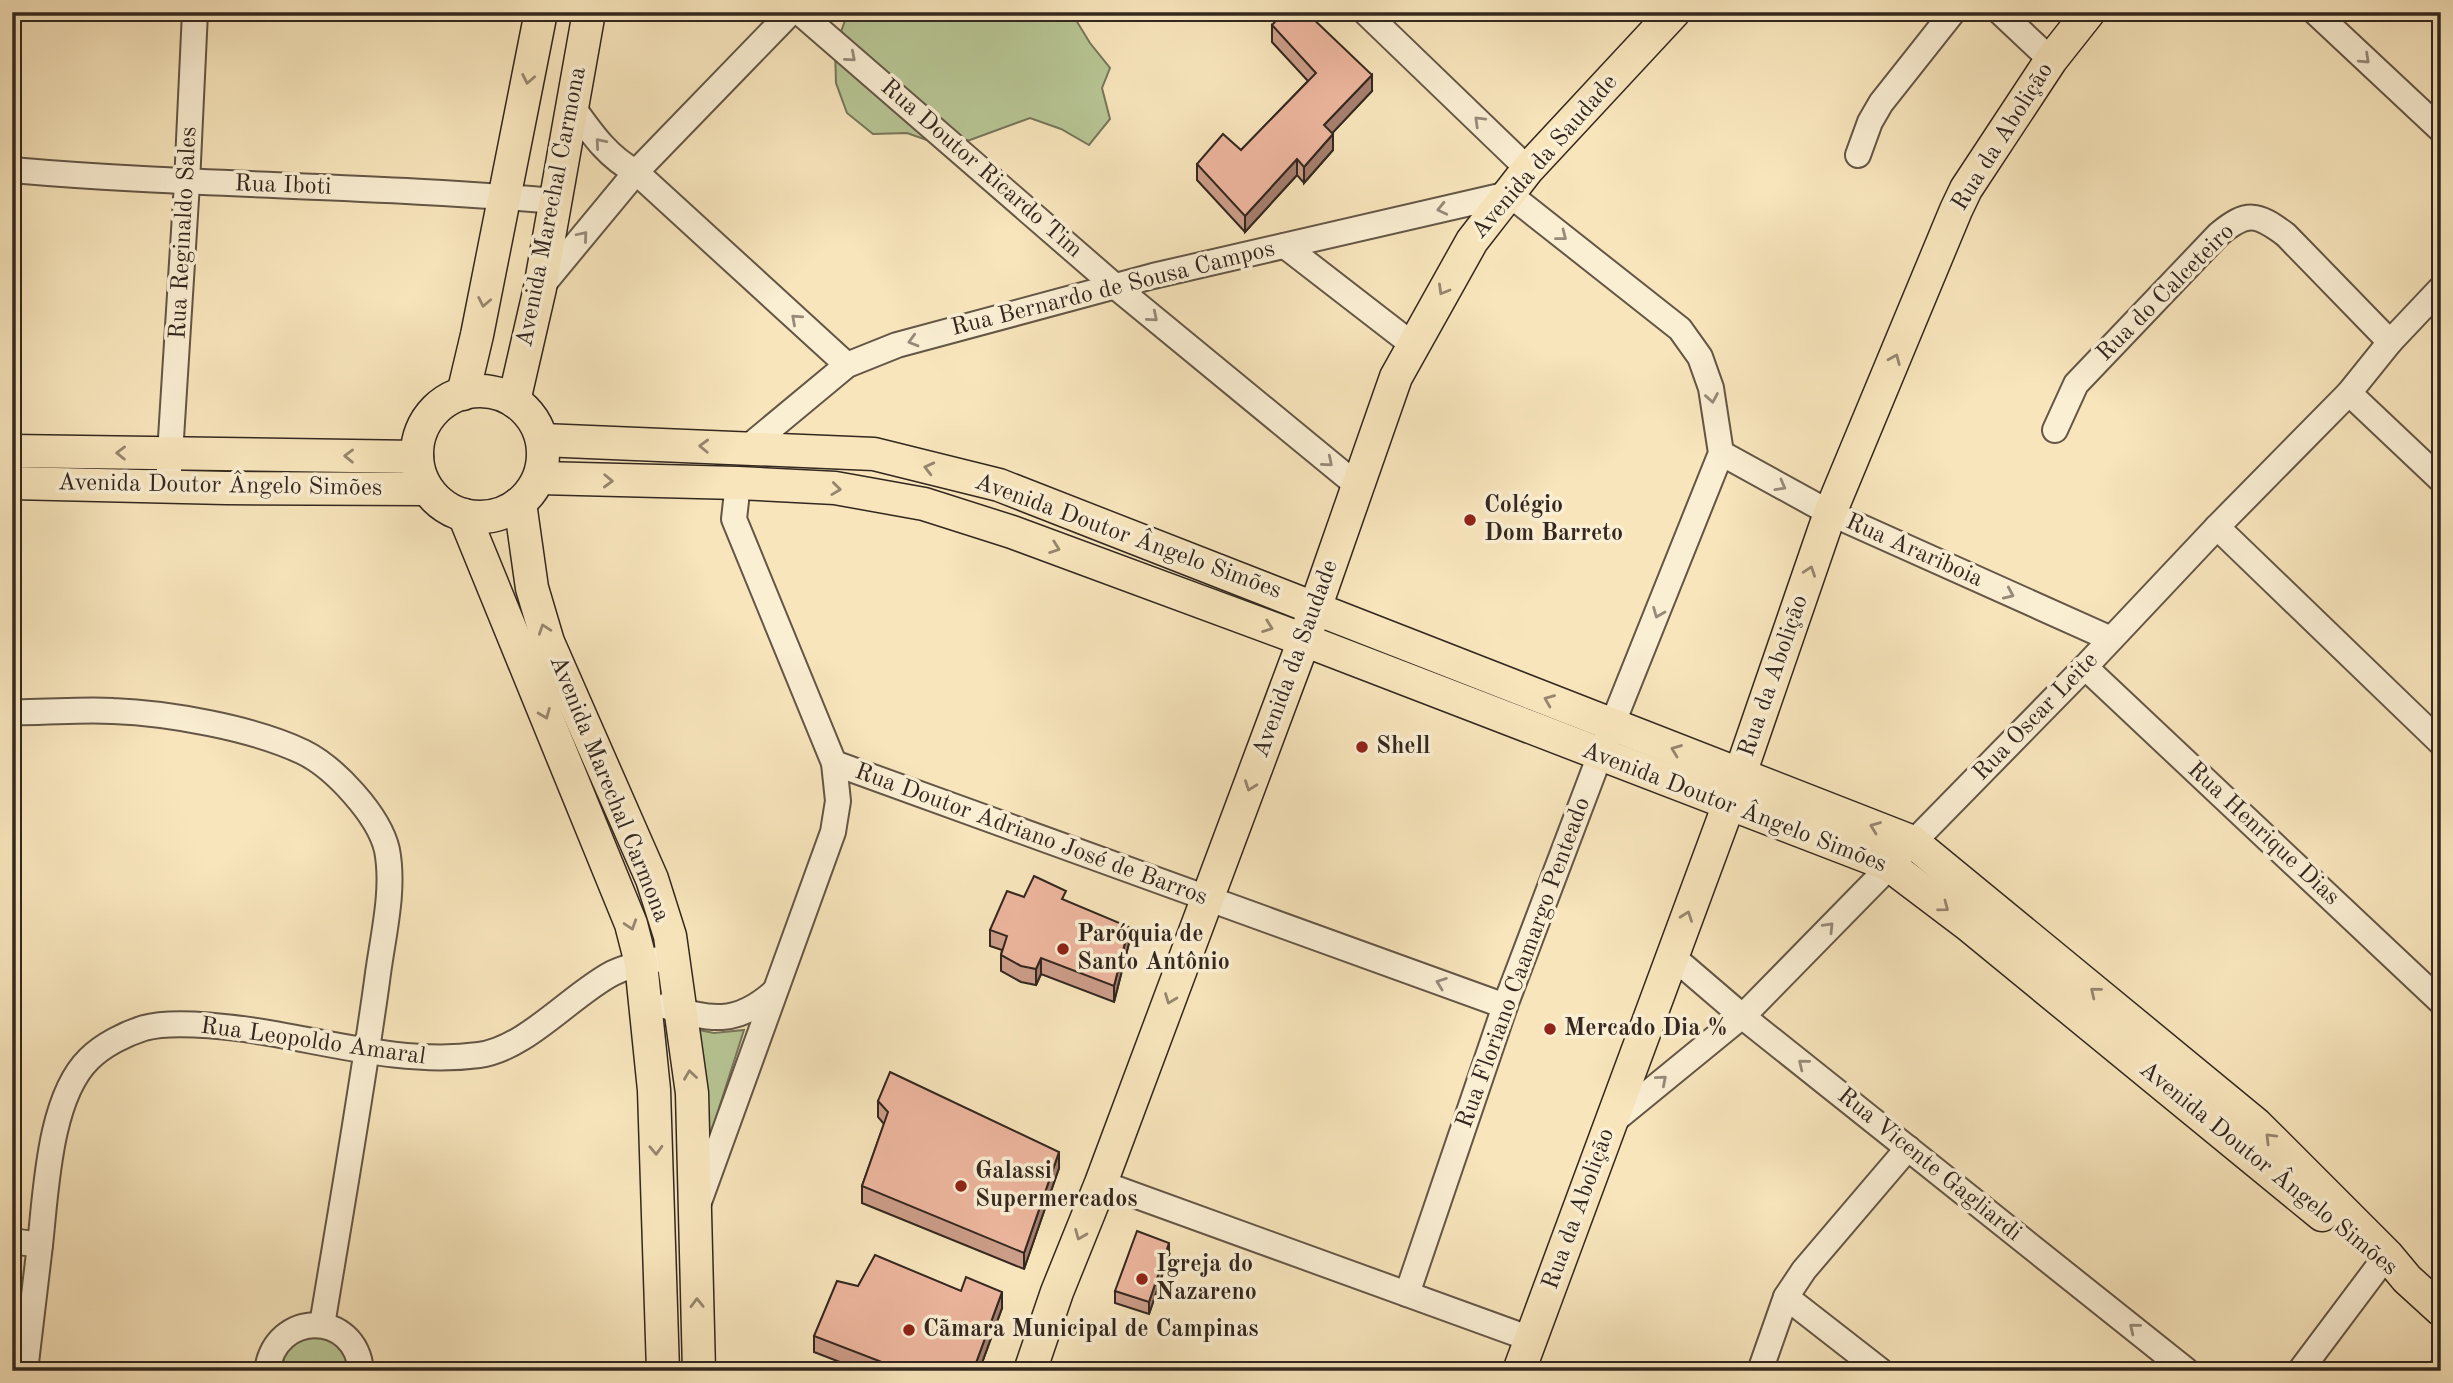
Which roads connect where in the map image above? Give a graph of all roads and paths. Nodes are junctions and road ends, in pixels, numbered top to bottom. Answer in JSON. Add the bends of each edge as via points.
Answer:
{"nodes":[{"id":1,"x":195,"y":12,"type":"edge"},
{"id":2,"x":541,"y":12,"type":"edge"},
{"id":3,"x":589,"y":12,"type":"edge"},
{"id":4,"x":792,"y":12,"type":"edge"},
{"id":5,"x":799,"y":12,"type":"edge"},
{"id":6,"x":1365,"y":12,"type":"edge"},
{"id":7,"x":1674,"y":12,"type":"edge"},
{"id":8,"x":1953,"y":12,"type":"edge"},
{"id":9,"x":2000,"y":12,"type":"edge"},
{"id":10,"x":2089,"y":12,"type":"edge"},
{"id":11,"x":2315,"y":12,"type":"edge"},
{"id":12,"x":2051,"y":60,"type":"junction"},
{"id":13,"x":572,"y":106,"type":"junction"},
{"id":14,"x":2441,"y":130,"type":"edge"},
{"id":15,"x":1858,"y":155,"type":"dead end"},
{"id":16,"x":1528,"y":169,"type":"junction"},
{"id":17,"x":12,"y":170,"type":"edge"},
{"id":18,"x":636,"y":172,"type":"junction"},
{"id":19,"x":187,"y":183,"type":"junction"},
{"id":20,"x":1509,"y":194,"type":"junction"},
{"id":21,"x":505,"y":196,"type":"junction"},
{"id":22,"x":554,"y":201,"type":"junction"},
{"id":23,"x":1285,"y":246,"type":"junction"},
{"id":24,"x":1116,"y":286,"type":"junction"},
{"id":25,"x":540,"y":288,"type":"junction"},
{"id":26,"x":2441,"y":288,"type":"edge"},
{"id":27,"x":2390,"y":342,"type":"junction"},
{"id":28,"x":1413,"y":345,"type":"junction"},
{"id":29,"x":847,"y":365,"type":"junction"},
{"id":30,"x":2349,"y":393,"type":"junction"},
{"id":31,"x":463,"y":394,"type":"junction"},
{"id":32,"x":514,"y":401,"type":"junction"},
{"id":33,"x":2056,"y":430,"type":"dead end"},
{"id":34,"x":542,"y":440,"type":"junction"},
{"id":35,"x":747,"y":448,"type":"junction"},
{"id":36,"x":12,"y":452,"type":"edge"},
{"id":37,"x":1721,"y":453,"type":"junction"},
{"id":38,"x":171,"y":454,"type":"junction"},
{"id":39,"x":417,"y":457,"type":"junction"},
{"id":40,"x":540,"y":478,"type":"junction"},
{"id":41,"x":2441,"y":480,"type":"edge"},
{"id":42,"x":12,"y":483,"type":"edge"},
{"id":43,"x":738,"y":483,"type":"junction"},
{"id":44,"x":168,"y":486,"type":"junction"},
{"id":45,"x":1358,"y":486,"type":"junction"},
{"id":46,"x":427,"y":489,"type":"junction"},
{"id":47,"x":520,"y":503,"type":"junction"},
{"id":48,"x":1830,"y":513,"type":"junction"},
{"id":49,"x":464,"y":515,"type":"junction"},
{"id":50,"x":2217,"y":527,"type":"junction"},
{"id":51,"x":1316,"y":607,"type":"junction"},
{"id":52,"x":2111,"y":639,"type":"junction"},
{"id":53,"x":1304,"y":640,"type":"junction"},
{"id":54,"x":2085,"y":667,"type":"junction"},
{"id":55,"x":12,"y":712,"type":"edge"},
{"id":56,"x":1612,"y":726,"type":"junction"},
{"id":57,"x":2441,"y":743,"type":"edge"},
{"id":58,"x":1601,"y":755,"type":"junction"},
{"id":59,"x":834,"y":763,"type":"junction"},
{"id":60,"x":1740,"y":774,"type":"junction"},
{"id":61,"x":1729,"y":804,"type":"junction"},
{"id":62,"x":1913,"y":842,"type":"junction"},
{"id":63,"x":1889,"y":865,"type":"junction"},
{"id":64,"x":1208,"y":899,"type":"junction"},
{"id":65,"x":673,"y":956,"type":"junction"},
{"id":66,"x":1672,"y":956,"type":"junction"},
{"id":67,"x":641,"y":963,"type":"junction"},
{"id":68,"x":774,"y":992,"type":"junction"},
{"id":69,"x":645,"y":1001,"type":"junction"},
{"id":70,"x":2441,"y":1002,"type":"edge"},
{"id":71,"x":1505,"y":1006,"type":"junction"},
{"id":72,"x":681,"y":1011,"type":"junction"},
{"id":73,"x":1742,"y":1016,"type":"junction"},
{"id":74,"x":367,"y":1051,"type":"junction"},
{"id":75,"x":1610,"y":1125,"type":"junction"},
{"id":76,"x":1908,"y":1148,"type":"junction"},
{"id":77,"x":1101,"y":1183,"type":"junction"},
{"id":78,"x":695,"y":1212,"type":"junction"},
{"id":79,"x":12,"y":1241,"type":"edge"},
{"id":80,"x":40,"y":1245,"type":"junction"},
{"id":81,"x":2408,"y":1281,"type":"edge"},
{"id":82,"x":1407,"y":1294,"type":"junction"},
{"id":83,"x":1786,"y":1297,"type":"junction"},
{"id":84,"x":322,"y":1325,"type":"junction"},
{"id":85,"x":1531,"y":1339,"type":"junction"},
{"id":86,"x":25,"y":1371,"type":"edge"},
{"id":87,"x":267,"y":1371,"type":"edge"},
{"id":88,"x":361,"y":1371,"type":"edge"},
{"id":89,"x":663,"y":1371,"type":"edge"},
{"id":90,"x":699,"y":1371,"type":"edge"},
{"id":91,"x":1030,"y":1371,"type":"edge"},
{"id":92,"x":1519,"y":1371,"type":"edge"},
{"id":93,"x":1760,"y":1371,"type":"edge"},
{"id":94,"x":1881,"y":1371,"type":"edge"},
{"id":95,"x":2187,"y":1371,"type":"edge"},
{"id":96,"x":2300,"y":1371,"type":"edge"}],
"edges":[{"from":1,"to":19,"type":"street","name":"Rua Reginaldo Sales"},
{"from":2,"to":21,"type":"main road","name":"Avenida Marechal Carmona","one_way":true},
{"from":3,"to":13,"type":"main road","name":"Avenida Marechal Carmona"},
{"from":4,"to":18,"type":"street"},
{"from":5,"to":24,"type":"street","name":"Rua Doutor Ricardo Tim","one_way":true},
{"from":16,"to":6,"type":"street","one_way":true},
{"from":7,"to":16,"type":"main road","name":"Avenida da Saudade"},
{"from":8,"to":15,"type":"street","via":[[1881,103]]},
{"from":9,"to":12,"type":"street"},
{"from":10,"to":12,"type":"main road","name":"Rua da Abolição"},
{"from":11,"to":14,"type":"street","one_way":true},
{"from":48,"to":12,"type":"main road","name":"Rua da Abolição","one_way":true,"via":[[1956,209]]},
{"from":18,"to":13,"type":"street","one_way":true,"via":[[604,149]]},
{"from":13,"to":22,"type":"main road","name":"Avenida Marechal Carmona"},
{"from":16,"to":20,"type":"main road","name":"Avenida da Saudade"},
{"from":17,"to":19,"type":"street","name":"Rua Iboti"},
{"from":25,"to":18,"type":"street","one_way":true},
{"from":29,"to":18,"type":"street","one_way":true},
{"from":19,"to":21,"type":"street","name":"Rua Iboti"},
{"from":19,"to":38,"type":"street","name":"Rua Reginaldo Sales"},
{"from":20,"to":23,"type":"street","name":"Rua Bernardo de Sousa Campos","one_way":true},
{"from":20,"to":28,"type":"main road","name":"Avenida da Saudade","one_way":true,"via":[[1472,241]]},
{"from":20,"to":37,"type":"street","one_way":true,"via":[[1680,329],[1700,357],[1711,388]]},
{"from":21,"to":22,"type":"street","name":"Rua Iboti"},
{"from":21,"to":31,"type":"main road","name":"Avenida Marechal Carmona","one_way":true},
{"from":22,"to":25,"type":"main road","name":"Avenida Marechal Carmona"},
{"from":23,"to":24,"type":"street","name":"Rua Bernardo de Sousa Campos"},
{"from":23,"to":28,"type":"street"},
{"from":24,"to":29,"type":"street","name":"Rua Bernardo de Sousa Campos","one_way":true,"via":[[897,345]]},
{"from":24,"to":45,"type":"street","name":"Rua Doutor Ricardo Tim","one_way":true},
{"from":25,"to":32,"type":"main road","name":"Avenida Marechal Carmona"},
{"from":26,"to":27,"type":"street","name":"Rua Oscar Leite"},
{"from":27,"to":30,"type":"street","name":"Rua Oscar Leite"},
{"from":27,"to":33,"type":"street","name":"Rua do Calceteiro","via":[[2286,234],[2253,217],[2236,220],[2076,383]]},
{"from":28,"to":45,"type":"main road","name":"Avenida da Saudade","via":[[1396,377]]},
{"from":29,"to":35,"type":"street","name":"Rua Bernardo de Sousa Campos"},
{"from":30,"to":41,"type":"street"},
{"from":30,"to":50,"type":"street","name":"Rua Oscar Leite"},
{"from":31,"to":32,"type":"main road","via":[[496,393]]},
{"from":31,"to":39,"type":"main road","via":[[440,405],[427,419]]},
{"from":32,"to":34,"type":"main road","via":[[529,414]]},
{"from":35,"to":34,"type":"main road","name":"Avenida Doutor Ângelo Simões","one_way":true},
{"from":34,"to":40,"type":"main road"},
{"from":51,"to":35,"type":"main road","name":"Avenida Doutor Ângelo Simões","one_way":true,"via":[[999,485],[874,454]]},
{"from":38,"to":36,"type":"main road","name":"Avenida Doutor Ângelo Simões","one_way":true},
{"from":37,"to":48,"type":"street","name":"Rua Arariboia","one_way":true},
{"from":37,"to":56,"type":"street","name":"Rua Floriano Caamargo Penteado","one_way":true},
{"from":39,"to":38,"type":"main road","name":"Avenida Doutor Ângelo Simões","one_way":true},
{"from":38,"to":44,"type":"street","name":"Rua Reginaldo Sales"},
{"from":39,"to":46,"type":"main road"},
{"from":40,"to":43,"type":"main road","name":"Avenida Doutor Ângelo Simões","one_way":true},
{"from":40,"to":47,"type":"main road"},
{"from":42,"to":44,"type":"main road","name":"Avenida Doutor Ângelo Simões"},
{"from":43,"to":53,"type":"main road","name":"Avenida Doutor Ângelo Simões","one_way":true,"via":[[835,488],[924,504]]},
{"from":43,"to":59,"type":"street","via":[[734,519],[740,537]]},
{"from":44,"to":46,"type":"main road","name":"Avenida Doutor Ângelo Simões"},
{"from":45,"to":51,"type":"main road","name":"Avenida da Saudade"},
{"from":46,"to":49,"type":"main road","via":[[446,507]]},
{"from":47,"to":49,"type":"main road","via":[[502,513]]},
{"from":65,"to":47,"type":"main road","name":"Avenida Marechal Carmona","one_way":true,"via":[[652,879],[548,642],[532,588]]},
{"from":48,"to":52,"type":"street","name":"Rua Arariboia","one_way":true},
{"from":60,"to":48,"type":"main road","name":"Rua da Abolição","one_way":true},
{"from":49,"to":67,"type":"main road","name":"Avenida Marechal Carmona","one_way":true,"via":[[631,924]]},
{"from":50,"to":52,"type":"street","name":"Rua Oscar Leite"},
{"from":50,"to":57,"type":"street"},
{"from":51,"to":53,"type":"main road","name":"Avenida da Saudade"},
{"from":56,"to":51,"type":"main road","name":"Avenida Doutor Ângelo Simões","one_way":true},
{"from":52,"to":54,"type":"street","name":"Rua Oscar Leite"},
{"from":53,"to":58,"type":"main road","name":"Avenida Doutor Ângelo Simões"},
{"from":53,"to":64,"type":"main road","name":"Avenida da Saudade","one_way":true},
{"from":54,"to":62,"type":"street","name":"Rua Oscar Leite"},
{"from":54,"to":70,"type":"street","name":"Rua Henrique Dias"},
{"from":55,"to":74,"type":"street","via":[[112,710],[207,723],[303,752],[329,768],[370,815],[386,847],[389,867]]},
{"from":56,"to":58,"type":"street","name":"Rua Floriano Caamargo Penteado"},
{"from":60,"to":56,"type":"main road","name":"Avenida Doutor Ângelo Simões","one_way":true},
{"from":58,"to":61,"type":"main road","name":"Avenida Doutor Ângelo Simões"},
{"from":58,"to":71,"type":"street","name":"Rua Floriano Caamargo Penteado"},
{"from":59,"to":64,"type":"street","name":"Rua Doutor Adriano José de Barros"},
{"from":59,"to":68,"type":"street","via":[[838,801],[834,832]]},
{"from":60,"to":61,"type":"main road","name":"Rua da Abolição"},
{"from":62,"to":60,"type":"main road","name":"Avenida Doutor Ângelo Simões","one_way":true},
{"from":61,"to":63,"type":"main road","name":"Avenida Doutor Ângelo Simões"},
{"from":66,"to":61,"type":"main road","name":"Rua da Abolição","one_way":true},
{"from":62,"to":63,"type":"street","name":"Rua Oscar Leite"},
{"from":81,"to":62,"type":"main road","name":"Avenida Doutor Ângelo Simões","one_way":true,"via":[[2256,1124]]},
{"from":73,"to":63,"type":"street","name":"Rua Oscar Leite","one_way":true},
{"from":63,"to":81,"type":"main road","name":"Avenida Doutor Ângelo Simões","one_way":true},
{"from":71,"to":64,"type":"street","name":"Rua Doutor Adriano José de Barros","one_way":true},
{"from":64,"to":77,"type":"main road","name":"Avenida da Saudade","one_way":true},
{"from":65,"to":67,"type":"street","name":"Rua Leopoldo Amaral"},
{"from":65,"to":72,"type":"main road","name":"Avenida Marechal Carmona"},
{"from":66,"to":73,"type":"street","name":"Rua Vicente Gagliardi"},
{"from":66,"to":75,"type":"main road","name":"Rua da Abolição"},
{"from":67,"to":69,"type":"main road","name":"Avenida Marechal Carmona"},
{"from":67,"to":74,"type":"street","name":"Rua Leopoldo Amaral","via":[[611,974],[512,1043],[483,1055],[438,1059]]},
{"from":68,"to":72,"type":"street","via":[[758,1007],[726,1018]]},
{"from":68,"to":78,"type":"street"},
{"from":69,"to":72,"type":"street"},
{"from":69,"to":89,"type":"main road","name":"Avenida Marechal Carmona","one_way":true,"via":[[654,1090]]},
{"from":71,"to":82,"type":"street","name":"Rua Floriano Caamargo Penteado"},
{"from":78,"to":72,"type":"main road","name":"Avenida Marechal Carmona","one_way":true,"via":[[692,1093]]},
{"from":75,"to":73,"type":"street","name":"Rua Oscar Leite","one_way":true},
{"from":76,"to":73,"type":"street","name":"Rua Vicente Gagliardi","one_way":true},
{"from":74,"to":80,"type":"street","name":"Rua Leopoldo Amaral","via":[[181,1024],[146,1028],[115,1040],[88,1059],[56,1124]]},
{"from":74,"to":84,"type":"street"},
{"from":75,"to":85,"type":"main road","name":"Rua da Abolição"},
{"from":76,"to":83,"type":"street"},
{"from":95,"to":76,"type":"street","name":"Rua Vicente Gagliardi","one_way":true},
{"from":77,"to":82,"type":"street"},
{"from":77,"to":91,"type":"main road","name":"Avenida da Saudade","one_way":true},
{"from":90,"to":78,"type":"main road","name":"Avenida Marechal Carmona","one_way":true},
{"from":79,"to":80,"type":"street"},
{"from":80,"to":86,"type":"street","name":"Rua Leopoldo Amaral"},
{"from":81,"to":96,"type":"street"},
{"from":82,"to":85,"type":"street"},
{"from":83,"to":93,"type":"street"},
{"from":83,"to":94,"type":"street"},
{"from":84,"to":87,"type":"street","via":[[289,1331],[277,1342]]},
{"from":84,"to":88,"type":"street","via":[[347,1337]]},
{"from":85,"to":92,"type":"main road","name":"Rua da Abolição"}]}
